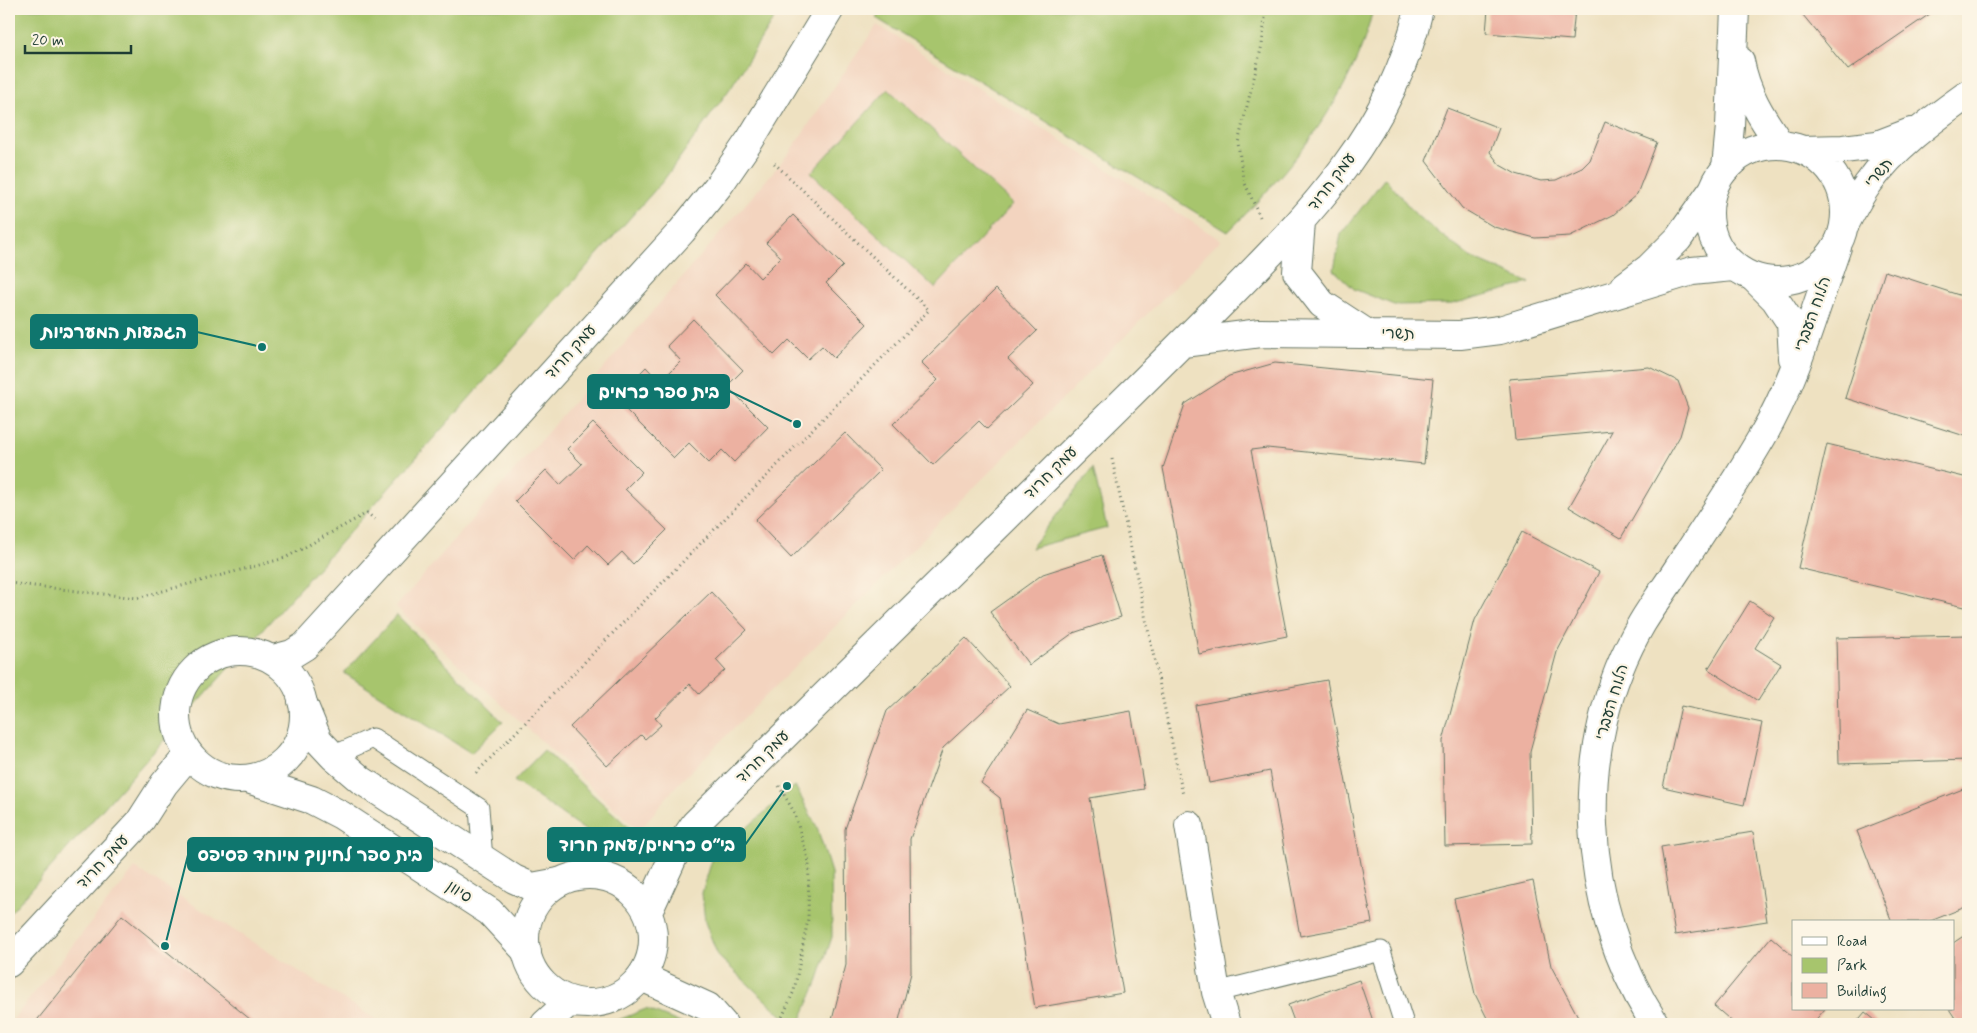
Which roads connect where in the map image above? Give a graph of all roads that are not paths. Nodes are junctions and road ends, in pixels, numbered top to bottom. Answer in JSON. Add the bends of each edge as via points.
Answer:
{"nodes":[{"id":1,"x":830,"y":9,"type":"edge"},
{"id":2,"x":1419,"y":9,"type":"edge"},
{"id":3,"x":1735,"y":21,"type":"edge"},
{"id":4,"x":1968,"y":94,"type":"edge"},
{"id":5,"x":1921,"y":128,"type":"junction"},
{"id":6,"x":1791,"y":147,"type":"junction"},
{"id":7,"x":1720,"y":178,"type":"junction"},
{"id":8,"x":1301,"y":222,"type":"junction"},
{"id":9,"x":1841,"y":235,"type":"junction"},
{"id":10,"x":1744,"y":272,"type":"junction"},
{"id":11,"x":1610,"y":297,"type":"junction"},
{"id":12,"x":1368,"y":334,"type":"junction"},
{"id":13,"x":1182,"y":343,"type":"junction"},
{"id":14,"x":1789,"y":382,"type":"junction"},
{"id":15,"x":273,"y":659,"type":"junction"},
{"id":16,"x":302,"y":701,"type":"junction"},
{"id":17,"x":189,"y":754,"type":"junction"},
{"id":18,"x":333,"y":756,"type":"junction"},
{"id":19,"x":248,"y":778,"type":"junction"},
{"id":20,"x":1189,"y":825,"type":"road end"},
{"id":21,"x":483,"y":860,"type":"junction"},
{"id":22,"x":558,"y":882,"type":"junction"},
{"id":23,"x":648,"y":912,"type":"junction"},
{"id":24,"x":527,"y":952,"type":"junction"},
{"id":25,"x":9,"y":963,"type":"edge"},
{"id":26,"x":642,"y":977,"type":"junction"},
{"id":27,"x":1216,"y":992,"type":"junction"},
{"id":28,"x":589,"y":1004,"type":"junction"},
{"id":29,"x":545,"y":1024,"type":"edge"},
{"id":30,"x":723,"y":1024,"type":"edge"},
{"id":31,"x":1226,"y":1024,"type":"edge"},
{"id":32,"x":1404,"y":1024,"type":"edge"},
{"id":33,"x":1655,"y":1024,"type":"edge"}],
"edges":[{"from":1,"to":15,"type":"street","name":"עמק חרוד","via":[[750,140],[682,231],[305,646],[292,654]]},
{"from":2,"to":8,"type":"street","name":"עמק חרוד","via":[[1414,34],[1393,89],[1353,157]]},
{"from":3,"to":6,"type":"street","via":[[1744,82],[1762,118]]},
{"from":3,"to":7,"type":"street","via":[[1730,126]]},
{"from":4,"to":5,"type":"street","name":"תשרי"},
{"from":5,"to":6,"type":"street","name":"תשרי","via":[[1877,145],[1843,149]]},
{"from":5,"to":9,"type":"street","name":"תשרי","via":[[1867,184]]},
{"from":6,"to":7,"type":"street","via":[[1767,145],[1745,153]]},
{"from":6,"to":9,"type":"street","via":[[1823,162],[1838,181],[1845,200]]},
{"from":7,"to":10,"type":"street","via":[[1708,211],[1712,235],[1718,248]]},
{"from":7,"to":11,"type":"street","name":"תשרי","via":[[1678,239],[1649,268]]},
{"from":8,"to":12,"type":"street","via":[[1297,272],[1322,304]]},
{"from":8,"to":13,"type":"street","name":"עמק חרוד"},
{"from":9,"to":10,"type":"street","via":[[1822,265],[1802,278],[1777,282]]},
{"from":9,"to":14,"type":"street","name":"הלוח העברי"},
{"from":10,"to":11,"type":"street","name":"תשרי","via":[[1692,271]]},
{"from":10,"to":14,"type":"street","name":"הלוח העברי","via":[[1775,299],[1791,323],[1793,355]]},
{"from":11,"to":12,"type":"street","name":"תשרי","via":[[1500,330],[1460,335]]},
{"from":12,"to":13,"type":"street","name":"תשרי","via":[[1260,332]]},
{"from":13,"to":23,"type":"street","name":"עמק חרוד","via":[[695,824],[675,853]]},
{"from":14,"to":33,"type":"street","name":"הלוח העברי","via":[[1763,435],[1642,624],[1616,677],[1599,736],[1592,803],[1597,872],[1615,945]]},
{"from":15,"to":16,"type":"street","via":[[294,680]]},
{"from":15,"to":17,"type":"street","via":[[252,651],[230,651],[208,658],[191,672],[182,686],[176,708],[177,730]]},
{"from":16,"to":18,"type":"street","via":[[318,740]]},
{"from":16,"to":19,"type":"street","via":[[303,723],[287,758],[270,772]]},
{"from":17,"to":19,"type":"street","via":[[205,769],[226,778]]},
{"from":17,"to":25,"type":"street","name":"עמק חרוד","via":[[164,784],[139,823]]},
{"from":18,"to":21,"type":"street","via":[[361,780]]},
{"from":18,"to":21,"type":"lane","via":[[374,738],[478,808]]},
{"from":19,"to":24,"type":"street","name":"סיוון","via":[[312,800],[341,815],[490,912]]},
{"from":20,"to":27,"type":"street"},
{"from":21,"to":22,"type":"street","via":[[532,887]]},
{"from":22,"to":23,"type":"street","via":[[580,875],[602,876],[623,884],[635,893]]},
{"from":22,"to":24,"type":"street","via":[[541,896],[530,915],[524,937]]},
{"from":23,"to":26,"type":"street","via":[[654,934],[652,957]]},
{"from":24,"to":28,"type":"street","via":[[538,979],[547,989],[567,1000]]},
{"from":26,"to":28,"type":"street","via":[[611,1000]]},
{"from":26,"to":30,"type":"street","via":[[708,1007]]},
{"from":27,"to":31,"type":"street"},
{"from":27,"to":32,"type":"lane","via":[[1381,951]]},
{"from":28,"to":29,"type":"street","via":[[568,1003]]}]}
